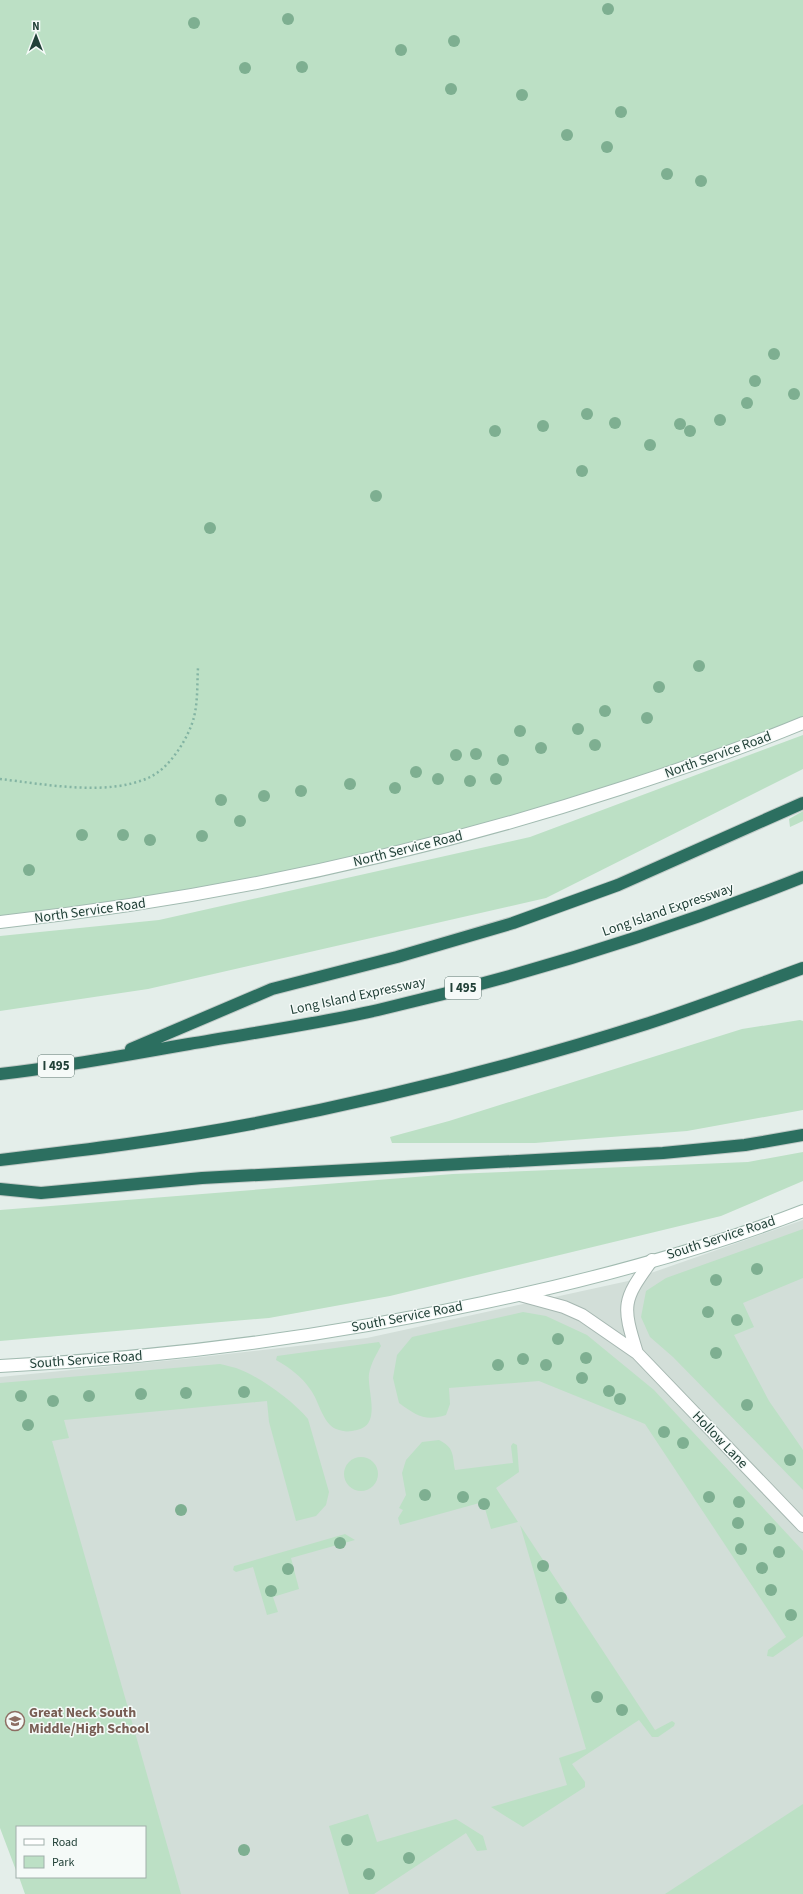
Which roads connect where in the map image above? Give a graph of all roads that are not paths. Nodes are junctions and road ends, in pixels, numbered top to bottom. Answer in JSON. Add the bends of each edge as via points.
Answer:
{"nodes":[{"id":1,"x":803,"y":723,"type":"edge"},
{"id":2,"x":803,"y":803,"type":"edge"},
{"id":3,"x":803,"y":877,"type":"edge"},
{"id":4,"x":0,"y":922,"type":"edge"},
{"id":5,"x":803,"y":968,"type":"edge"},
{"id":6,"x":111,"y":1057,"type":"junction"},
{"id":7,"x":0,"y":1074,"type":"edge"},
{"id":8,"x":803,"y":1135,"type":"edge"},
{"id":9,"x":0,"y":1160,"type":"edge"},
{"id":10,"x":0,"y":1189,"type":"edge"},
{"id":11,"x":803,"y":1211,"type":"edge"},
{"id":12,"x":652,"y":1260,"type":"junction"},
{"id":13,"x":520,"y":1295,"type":"junction"},
{"id":14,"x":637,"y":1354,"type":"junction"},
{"id":15,"x":0,"y":1366,"type":"edge"},
{"id":16,"x":803,"y":1526,"type":"edge"}],
"edges":[{"from":1,"to":4,"type":"main road","name":"North Service Road","via":[[673,771],[566,806],[375,859],[171,900]]},
{"from":2,"to":6,"type":"highway","via":[[618,885],[513,923],[404,955],[272,988]]},
{"from":3,"to":6,"type":"highway","name":"Long Island Expressway","number":"I 495","via":[[673,925],[581,955],[473,985],[376,1010]]},
{"from":5,"to":9,"type":"highway","via":[[633,1028],[545,1054],[350,1103],[150,1141]]},
{"from":6,"to":7,"type":"highway","name":"Long Island Expressway","number":"I 495"},
{"from":8,"to":10,"type":"highway","via":[[745,1145],[642,1155],[202,1178],[41,1193]]},
{"from":11,"to":12,"type":"main road","name":"South Service Road"},
{"from":12,"to":13,"type":"main road","name":"South Service Road"},
{"from":12,"to":14,"type":"main road","name":"Hollow Lane","via":[[629,1294],[627,1304],[628,1326]]},
{"from":13,"to":14,"type":"main road","name":"Hollow Lane","via":[[564,1307],[582,1315]]},
{"from":13,"to":15,"type":"main road","name":"South Service Road","via":[[414,1317],[224,1347]]},
{"from":14,"to":16,"type":"main road","name":"Hollow Lane"}]}
